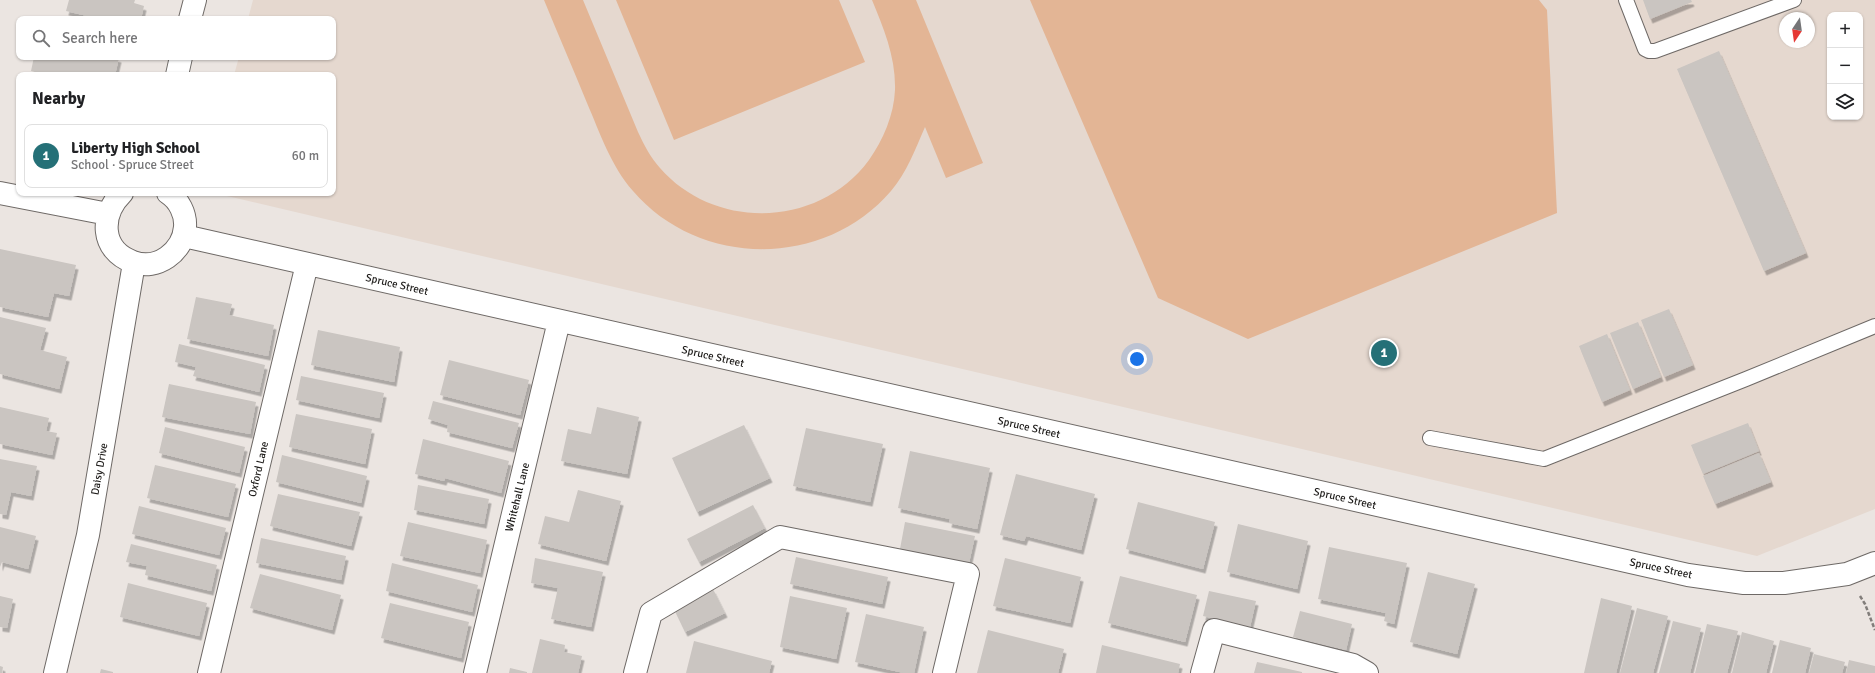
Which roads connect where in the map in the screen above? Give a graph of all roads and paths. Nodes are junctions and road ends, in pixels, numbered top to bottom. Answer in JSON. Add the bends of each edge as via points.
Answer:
{"nodes":[{"id":1,"x":195,"y":0,"type":"edge"},
{"id":2,"x":1626,"y":0,"type":"edge"},
{"id":3,"x":1794,"y":0,"type":"edge"},
{"id":4,"x":191,"y":16,"type":"edge"},
{"id":5,"x":180,"y":60,"type":"edge"},
{"id":6,"x":178,"y":72,"type":"edge"},
{"id":7,"x":0,"y":193,"type":"edge"},
{"id":8,"x":119,"y":196,"type":"edge"},
{"id":9,"x":172,"y":196,"type":"edge"},
{"id":10,"x":108,"y":214,"type":"junction"},
{"id":11,"x":184,"y":236,"type":"junction"},
{"id":12,"x":134,"y":263,"type":"junction"},
{"id":13,"x":307,"y":264,"type":"junction"},
{"id":14,"x":559,"y":321,"type":"junction"},
{"id":15,"x":1875,"y":326,"type":"edge"},
{"id":16,"x":1430,"y":438,"type":"dead end"},
{"id":17,"x":1875,"y":563,"type":"edge"},
{"id":18,"x":1847,"y":574,"type":"junction"},
{"id":19,"x":1875,"y":630,"type":"edge"},
{"id":20,"x":55,"y":673,"type":"edge"},
{"id":21,"x":209,"y":673,"type":"edge"},
{"id":22,"x":475,"y":673,"type":"edge"},
{"id":23,"x":635,"y":673,"type":"edge"},
{"id":24,"x":944,"y":673,"type":"edge"},
{"id":25,"x":1202,"y":673,"type":"edge"},
{"id":26,"x":1367,"y":673,"type":"edge"}],
"edges":[{"from":1,"to":4,"type":"street"},
{"from":2,"to":3,"type":"lane","via":[[1649,51]]},
{"from":5,"to":6,"type":"street"},
{"from":7,"to":10,"type":"street"},
{"from":8,"to":10,"type":"street"},
{"from":9,"to":11,"type":"street","via":[[177,200],[184,216]]},
{"from":10,"to":12,"type":"street","via":[[107,236],[118,253]]},
{"from":11,"to":12,"type":"street","via":[[175,252],[163,260],[146,264]]},
{"from":11,"to":13,"type":"street","name":"Spruce Street"},
{"from":12,"to":20,"type":"street","name":"Daisy Drive","via":[[88,535]]},
{"from":13,"to":14,"type":"street","name":"Spruce Street"},
{"from":13,"to":21,"type":"street","name":"Oxford Lane"},
{"from":14,"to":18,"type":"street","name":"Spruce Street","via":[[1688,575],[1744,583],[1784,584]]},
{"from":14,"to":22,"type":"street","name":"Whitehall Lane"},
{"from":15,"to":16,"type":"lane","via":[[1544,459]]},
{"from":17,"to":18,"type":"street","name":"Spruce Street"},
{"from":18,"to":19,"type":"path","via":[[1865,604]]},
{"from":23,"to":24,"type":"street","via":[[651,613],[780,537],[968,574]]},
{"from":25,"to":26,"type":"street","via":[[1214,630],[1353,665]]}]}
